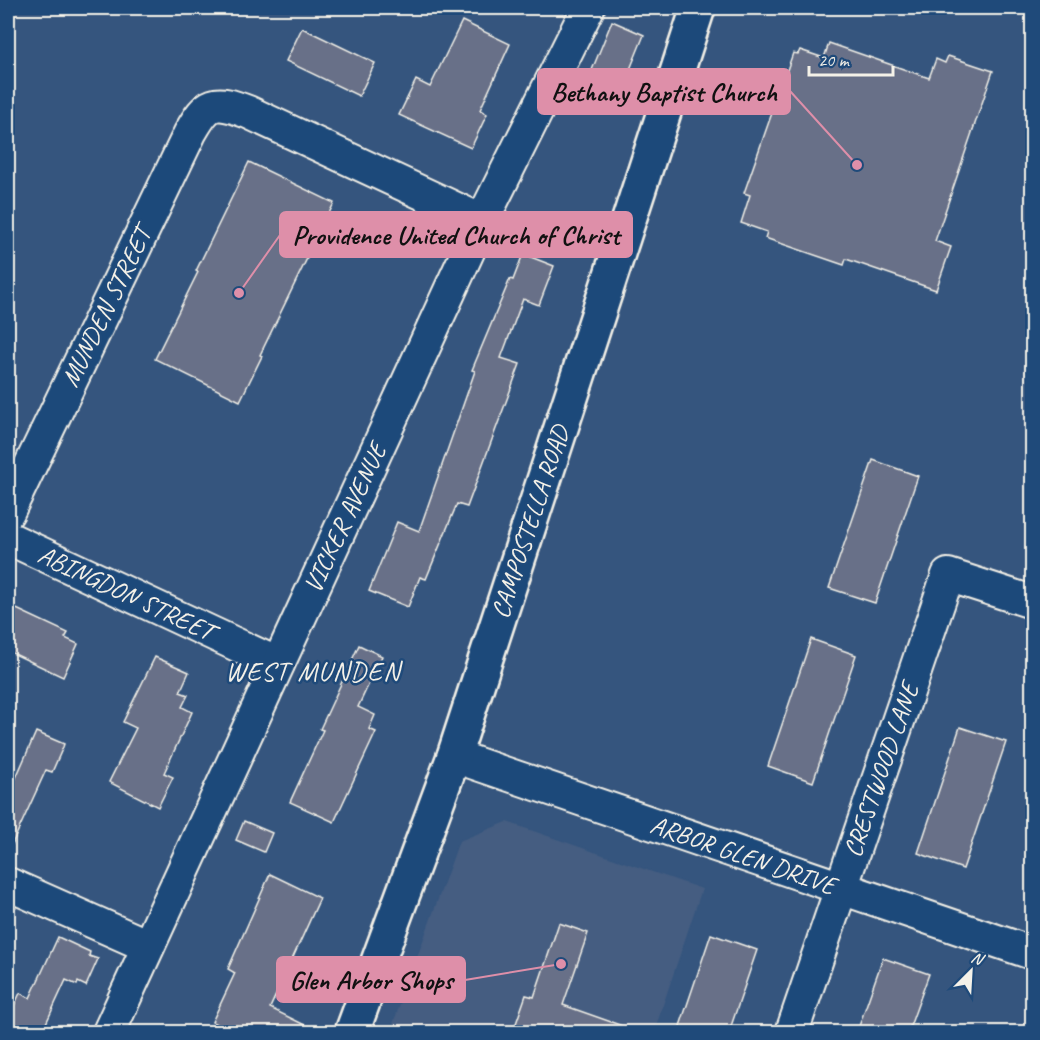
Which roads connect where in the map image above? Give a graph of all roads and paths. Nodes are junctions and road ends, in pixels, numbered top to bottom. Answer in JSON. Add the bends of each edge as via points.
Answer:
{"nodes":[{"id":1,"x":588,"y":8,"type":"edge"},
{"id":2,"x":698,"y":8,"type":"edge"},
{"id":3,"x":482,"y":221,"type":"junction"},
{"id":4,"x":8,"y":512,"type":"edge"},
{"id":5,"x":8,"y":538,"type":"edge"},
{"id":6,"x":1032,"y":602,"type":"edge"},
{"id":7,"x":278,"y":664,"type":"junction"},
{"id":8,"x":454,"y":756,"type":"junction"},
{"id":9,"x":8,"y":884,"type":"edge"},
{"id":10,"x":840,"y":888,"type":"junction"},
{"id":11,"x":148,"y":946,"type":"junction"},
{"id":12,"x":1032,"y":953,"type":"edge"},
{"id":13,"x":109,"y":1032,"type":"edge"},
{"id":14,"x":352,"y":1032,"type":"edge"},
{"id":15,"x":792,"y":1032,"type":"edge"}],
"edges":[{"from":1,"to":3,"type":"street","name":"VICKER AVENUE"},
{"from":2,"to":8,"type":"main road","name":"CAMPOSTELLA ROAD"},
{"from":3,"to":4,"type":"street","name":"MUNDEN STREET","via":[[248,112],[230,105],[210,106],[190,133]]},
{"from":3,"to":7,"type":"street","name":"VICKER AVENUE"},
{"from":5,"to":7,"type":"street","name":"ABINGDON STREET"},
{"from":6,"to":10,"type":"street","name":"CRESTWOOD LANE","via":[[948,575]]},
{"from":7,"to":11,"type":"street","name":"VICKER AVENUE"},
{"from":8,"to":10,"type":"street","name":"ARBOR GLEN DRIVE"},
{"from":8,"to":14,"type":"main road","name":"CAMPOSTELLA ROAD"},
{"from":9,"to":11,"type":"street"},
{"from":10,"to":12,"type":"street","name":"ARBOR GLEN DRIVE"},
{"from":10,"to":15,"type":"street","name":"CRESTWOOD LANE"},
{"from":11,"to":13,"type":"street","name":"VICKER AVENUE"}]}
